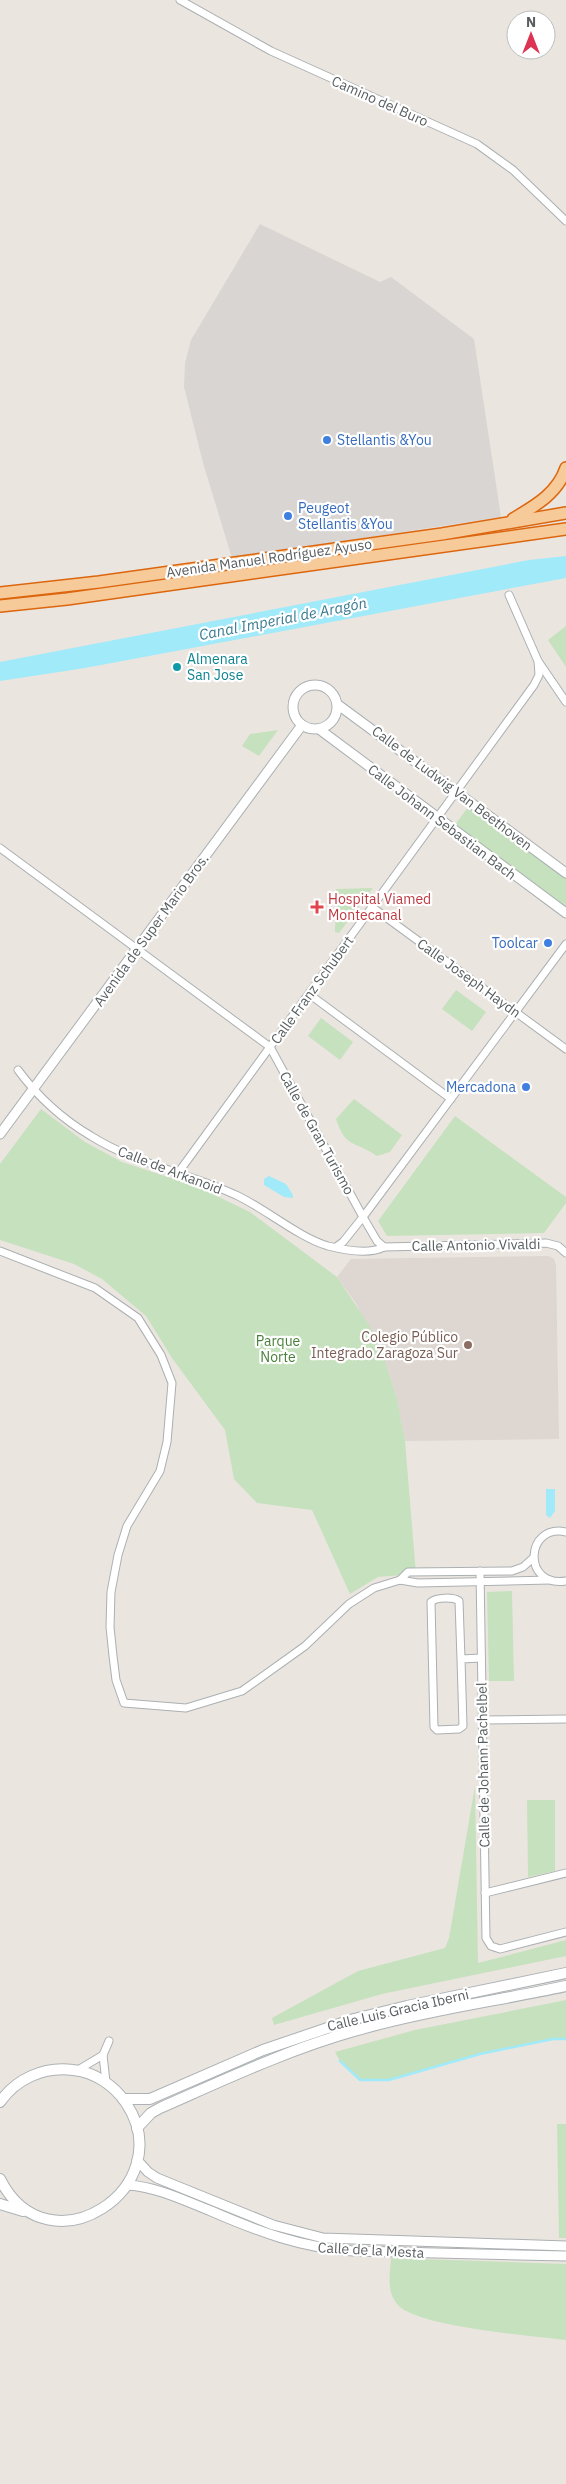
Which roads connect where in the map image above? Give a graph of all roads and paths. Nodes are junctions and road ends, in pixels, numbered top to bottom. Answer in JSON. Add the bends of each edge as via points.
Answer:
{"nodes":[{"id":1,"x":180,"y":0,"type":"edge"},
{"id":2,"x":566,"y":221,"type":"edge"},
{"id":3,"x":566,"y":468,"type":"edge"},
{"id":4,"x":566,"y":513,"type":"edge"},
{"id":5,"x":508,"y":523,"type":"junction"},
{"id":6,"x":566,"y":529,"type":"edge"},
{"id":7,"x":0,"y":594,"type":"edge"},
{"id":8,"x":509,"y":596,"type":"dead end"},
{"id":9,"x":0,"y":606,"type":"edge"},
{"id":10,"x":538,"y":661,"type":"junction"},
{"id":11,"x":534,"y":685,"type":"junction"},
{"id":12,"x":554,"y":686,"type":"junction"},
{"id":13,"x":566,"y":702,"type":"edge"},
{"id":14,"x":338,"y":704,"type":"junction"},
{"id":15,"x":302,"y":725,"type":"junction"},
{"id":16,"x":319,"y":730,"type":"junction"},
{"id":17,"x":456,"y":792,"type":"junction"},
{"id":18,"x":437,"y":818,"type":"junction"},
{"id":19,"x":0,"y":848,"type":"edge"},
{"id":20,"x":566,"y":873,"type":"edge"},
{"id":21,"x":372,"y":907,"type":"junction"},
{"id":22,"x":566,"y":913,"type":"edge"},
{"id":23,"x":566,"y":944,"type":"edge"},
{"id":24,"x":137,"y":950,"type":"junction"},
{"id":25,"x":309,"y":994,"type":"junction"},
{"id":26,"x":515,"y":1012,"type":"junction"},
{"id":27,"x":270,"y":1047,"type":"junction"},
{"id":28,"x":566,"y":1049,"type":"edge"},
{"id":29,"x":18,"y":1070,"type":"dead end"},
{"id":30,"x":33,"y":1089,"type":"junction"},
{"id":31,"x":451,"y":1099,"type":"junction"},
{"id":32,"x":0,"y":1134,"type":"edge"},
{"id":33,"x":178,"y":1172,"type":"junction"},
{"id":34,"x":363,"y":1217,"type":"junction"},
{"id":35,"x":336,"y":1247,"type":"junction"},
{"id":36,"x":384,"y":1247,"type":"junction"},
{"id":37,"x":0,"y":1251,"type":"edge"},
{"id":38,"x":566,"y":1253,"type":"edge"},
{"id":39,"x":566,"y":1524,"type":"edge"},
{"id":40,"x":558,"y":1531,"type":"junction"},
{"id":41,"x":566,"y":1532,"type":"edge"},
{"id":42,"x":534,"y":1558,"type":"junction"},
{"id":43,"x":480,"y":1571,"type":"junction"},
{"id":44,"x":400,"y":1580,"type":"junction"},
{"id":45,"x":550,"y":1580,"type":"junction"},
{"id":46,"x":566,"y":1581,"type":"edge"},
{"id":47,"x":481,"y":1582,"type":"junction"},
{"id":48,"x":481,"y":1658,"type":"junction"},
{"id":49,"x":461,"y":1659,"type":"junction"},
{"id":50,"x":566,"y":1719,"type":"edge"},
{"id":51,"x":482,"y":1720,"type":"junction"},
{"id":52,"x":566,"y":1872,"type":"edge"},
{"id":53,"x":485,"y":1893,"type":"junction"},
{"id":54,"x":566,"y":1932,"type":"edge"},
{"id":55,"x":566,"y":1973,"type":"edge"},
{"id":56,"x":566,"y":1986,"type":"edge"},
{"id":57,"x":109,"y":2041,"type":"dead end"},
{"id":58,"x":103,"y":2055,"type":"junction"},
{"id":59,"x":78,"y":2070,"type":"junction"},
{"id":60,"x":106,"y":2082,"type":"junction"},
{"id":61,"x":123,"y":2098,"type":"junction"},
{"id":62,"x":0,"y":2102,"type":"edge"},
{"id":63,"x":137,"y":2128,"type":"junction"},
{"id":64,"x":137,"y":2160,"type":"junction"},
{"id":65,"x":0,"y":2179,"type":"edge"},
{"id":66,"x":128,"y":2185,"type":"junction"},
{"id":67,"x":0,"y":2204,"type":"edge"},
{"id":68,"x":27,"y":2212,"type":"junction"},
{"id":69,"x":566,"y":2246,"type":"edge"},
{"id":70,"x":566,"y":2256,"type":"edge"}],
"edges":[{"from":1,"to":2,"type":"street","name":"Camino del Buro","via":[[271,51],[478,144],[514,170]]},
{"from":3,"to":5,"type":"highway","via":[[550,494]]},
{"from":4,"to":5,"type":"highway","name":"Avenida Manuel Rodríguez Ayuso"},
{"from":5,"to":7,"type":"highway","name":"Avenida Manuel Rodríguez Ayuso"},
{"from":6,"to":9,"type":"highway","name":"Avenida Manuel Rodríguez Ayuso"},
{"from":8,"to":10,"type":"street"},
{"from":10,"to":11,"type":"street","name":"Calle Franz Schubert","via":[[539,675]]},
{"from":10,"to":12,"type":"street"},
{"from":11,"to":12,"type":"street","via":[[542,682]]},
{"from":11,"to":17,"type":"street","name":"Calle Franz Schubert"},
{"from":12,"to":13,"type":"street"},
{"from":14,"to":15,"type":"street","via":[[324,686],[302,689],[293,708]]},
{"from":14,"to":16,"type":"street","via":[[334,720]]},
{"from":14,"to":17,"type":"street","name":"Calle de Ludwig Van Beethoven"},
{"from":15,"to":16,"type":"street"},
{"from":15,"to":24,"type":"street","name":"Avenida de Super Mario Bros."},
{"from":16,"to":18,"type":"street","name":"Calle Johann Sebastian Bach"},
{"from":17,"to":18,"type":"street","name":"Calle Franz Schubert"},
{"from":17,"to":20,"type":"street","name":"Calle de Ludwig Van Beethoven"},
{"from":18,"to":21,"type":"street","name":"Calle Franz Schubert"},
{"from":18,"to":22,"type":"street","name":"Calle Johann Sebastian Bach"},
{"from":19,"to":24,"type":"street","name":"Calle de Gran Turismo"},
{"from":21,"to":25,"type":"street","name":"Calle Franz Schubert"},
{"from":21,"to":26,"type":"street","name":"Calle Joseph Haydn"},
{"from":23,"to":26,"type":"street"},
{"from":24,"to":27,"type":"street","name":"Calle de Gran Turismo"},
{"from":24,"to":30,"type":"street","name":"Avenida de Super Mario Bros."},
{"from":25,"to":27,"type":"street","name":"Calle Franz Schubert"},
{"from":25,"to":31,"type":"street"},
{"from":26,"to":28,"type":"street","name":"Calle Joseph Haydn"},
{"from":26,"to":31,"type":"street"},
{"from":27,"to":33,"type":"street","name":"Calle Franz Schubert"},
{"from":27,"to":34,"type":"street","name":"Calle de Gran Turismo"},
{"from":29,"to":30,"type":"street","name":"Calle de Arkanoid"},
{"from":30,"to":32,"type":"street","name":"Avenida de Super Mario Bros."},
{"from":30,"to":33,"type":"street","name":"Calle de Arkanoid","via":[[66,1119],[98,1140],[147,1164]]},
{"from":31,"to":34,"type":"street"},
{"from":33,"to":35,"type":"street","name":"Calle de Arkanoid","via":[[238,1196],[310,1238]]},
{"from":34,"to":35,"type":"street"},
{"from":34,"to":36,"type":"street","name":"Calle de Gran Turismo"},
{"from":35,"to":36,"type":"street","name":"Calle de Arkanoid","via":[[346,1250]]},
{"from":36,"to":38,"type":"street","name":"Calle Antonio Vivaldi","via":[[546,1243],[558,1246]]},
{"from":37,"to":44,"type":"street","via":[[95,1288],[138,1318],[161,1355],[172,1383],[167,1442],[160,1471],[127,1526],[111,1592],[112,1656],[124,1703],[186,1708],[242,1691],[305,1646],[349,1604],[374,1588]]},
{"from":39,"to":40,"type":"street"},
{"from":40,"to":41,"type":"street"},
{"from":40,"to":42,"type":"street","via":[[540,1540]]},
{"from":42,"to":43,"type":"street","via":[[518,1570]]},
{"from":42,"to":45,"type":"street","via":[[537,1569]]},
{"from":43,"to":44,"type":"street","via":[[408,1572]]},
{"from":43,"to":47,"type":"street","name":"Calle de Johann Pachelbel"},
{"from":44,"to":47,"type":"street","via":[[418,1583]]},
{"from":45,"to":46,"type":"street"},
{"from":45,"to":47,"type":"street"},
{"from":47,"to":48,"type":"street","name":"Calle de Johann Pachelbel"},
{"from":48,"to":49,"type":"street"},
{"from":48,"to":51,"type":"street","name":"Calle de Johann Pachelbel"},
{"from":49,"to":49,"type":"street","via":[[459,1601],[434,1599],[431,1602],[434,1726],[437,1730],[463,1726]]},
{"from":50,"to":51,"type":"street"},
{"from":51,"to":53,"type":"street","name":"Calle de Johann Pachelbel"},
{"from":52,"to":53,"type":"street"},
{"from":53,"to":54,"type":"street","name":"Calle de Johann Pachelbel","via":[[486,1938],[491,1946],[504,1948]]},
{"from":55,"to":61,"type":"main road","name":"Calle Luis Gracia Iberni","via":[[354,2019],[262,2050],[150,2099]]},
{"from":56,"to":63,"type":"main road","name":"Calle Luis Gracia Iberni","via":[[395,2020],[315,2044],[254,2066],[160,2108]]},
{"from":57,"to":58,"type":"street"},
{"from":58,"to":59,"type":"street"},
{"from":58,"to":60,"type":"street"},
{"from":59,"to":60,"type":"main road"},
{"from":59,"to":62,"type":"main road","via":[[39,2072],[20,2082]]},
{"from":60,"to":61,"type":"main road"},
{"from":61,"to":63,"type":"main road"},
{"from":63,"to":64,"type":"main road"},
{"from":64,"to":66,"type":"main road"},
{"from":64,"to":69,"type":"street","name":"Calle de la Mesta","via":[[158,2178],[273,2225],[309,2235],[348,2240]]},
{"from":65,"to":68,"type":"main road","via":[[12,2198]]},
{"from":66,"to":68,"type":"main road","via":[[106,2207],[80,2219],[53,2220]]},
{"from":66,"to":70,"type":"street","name":"Calle de la Mesta","via":[[153,2188],[258,2231],[310,2246],[353,2251]]},
{"from":67,"to":68,"type":"main road"}]}
